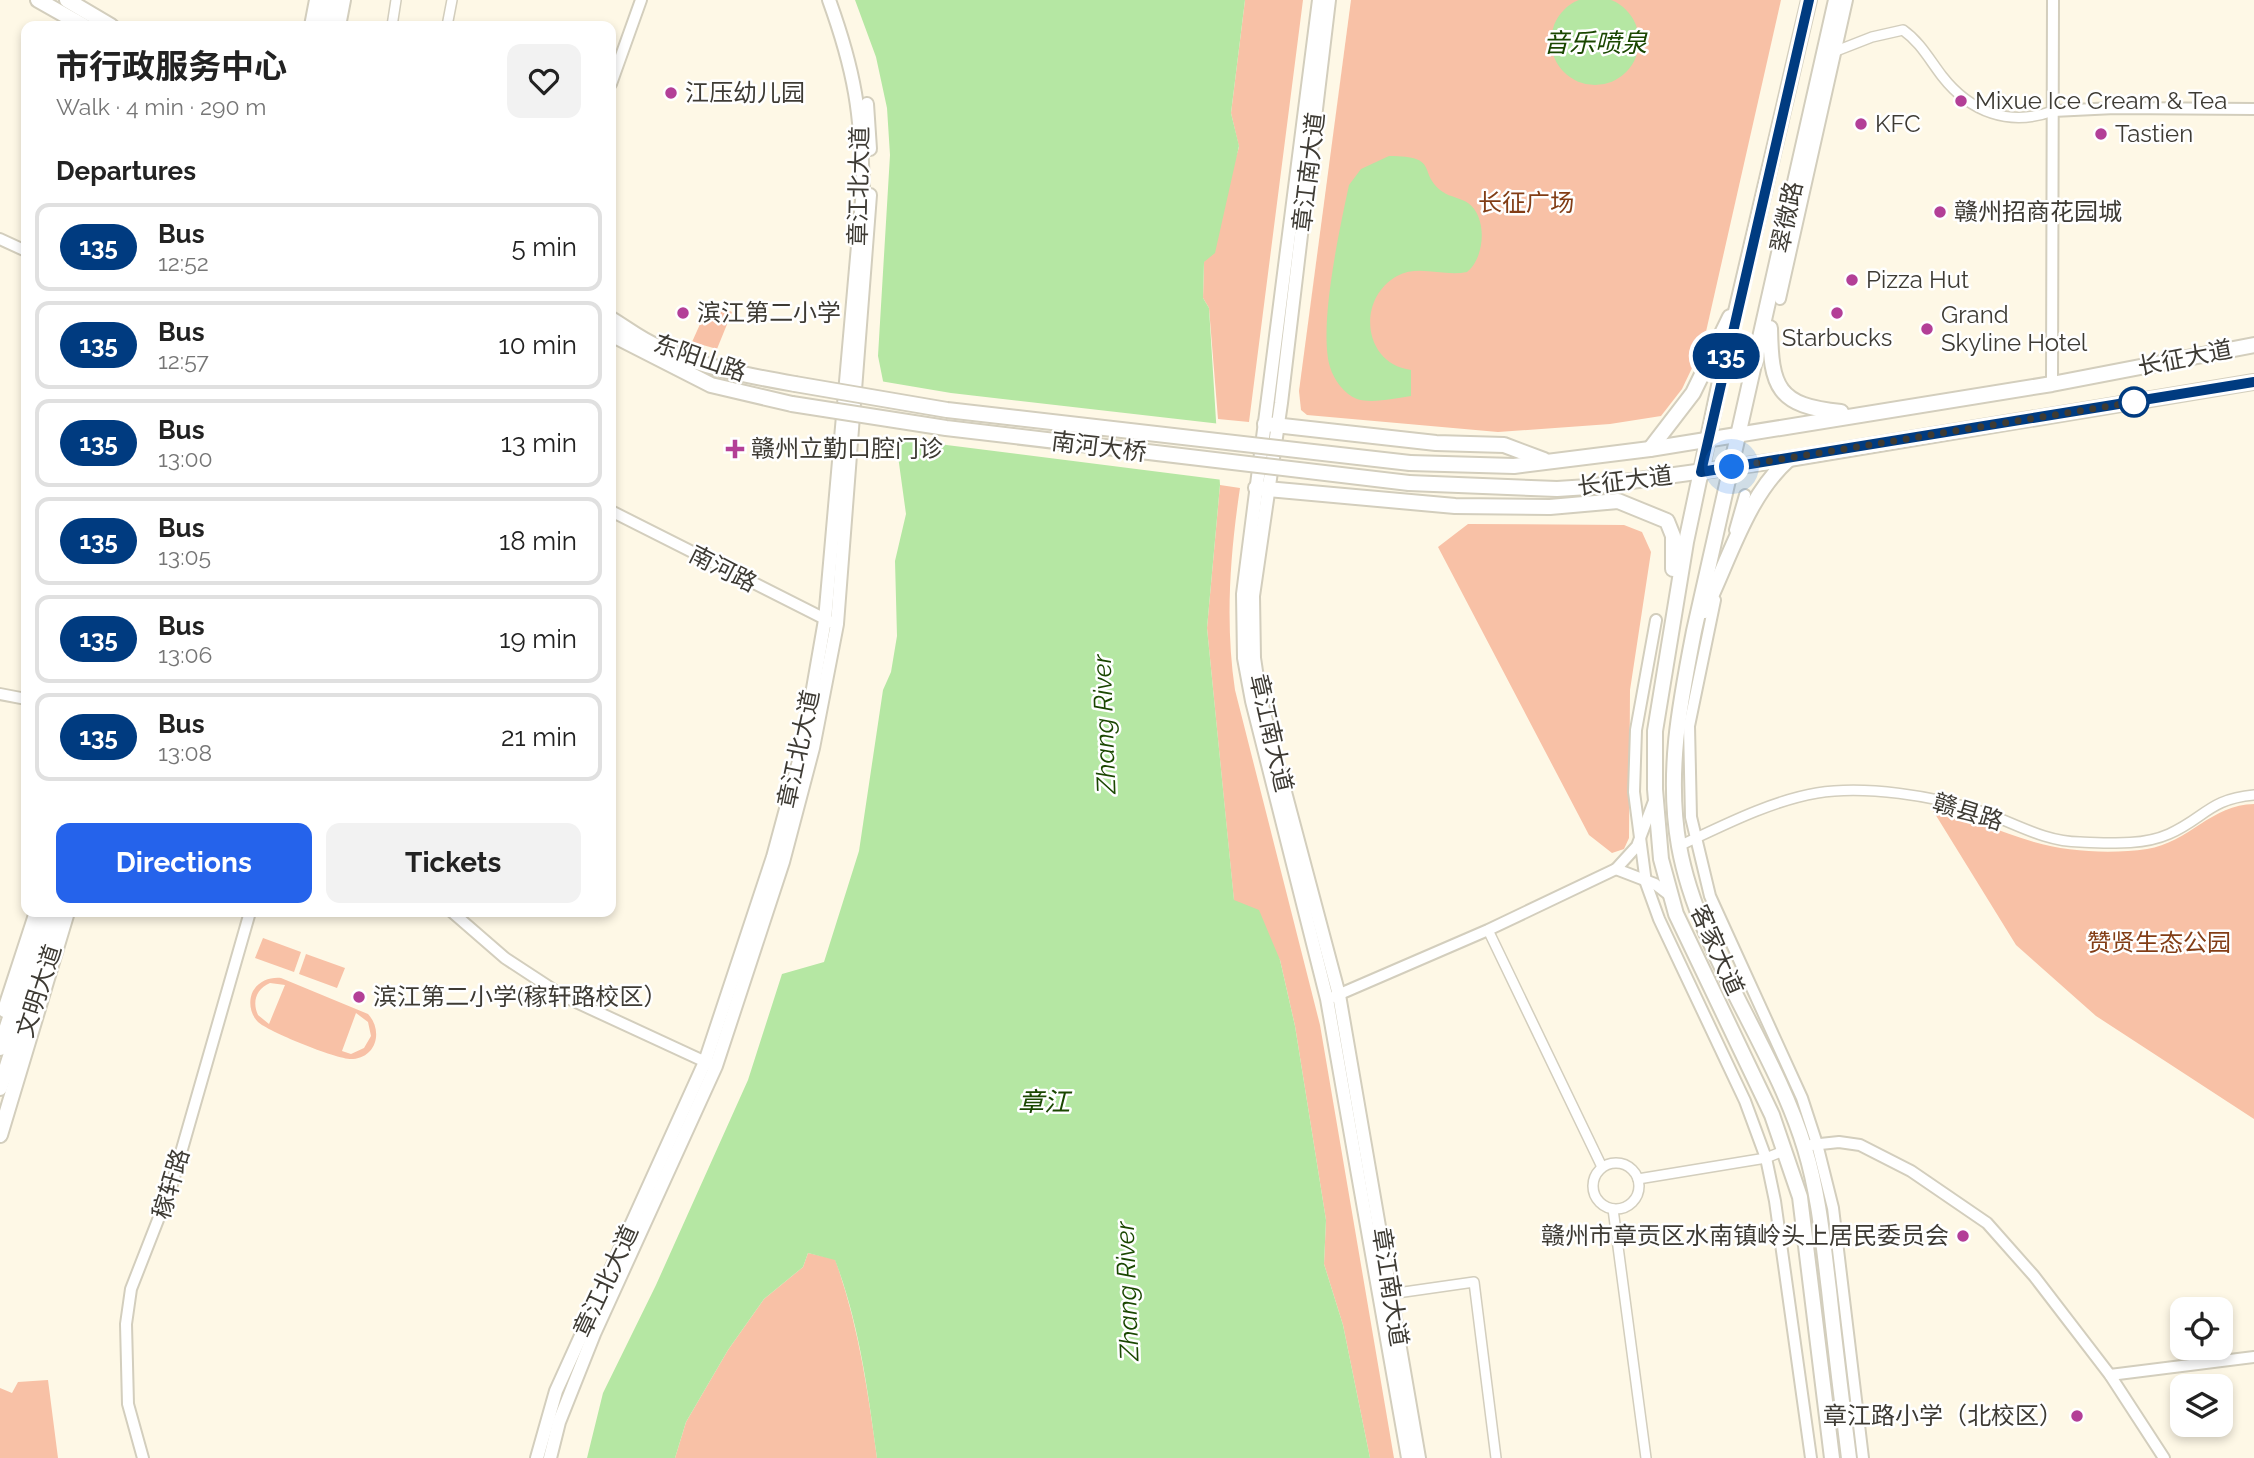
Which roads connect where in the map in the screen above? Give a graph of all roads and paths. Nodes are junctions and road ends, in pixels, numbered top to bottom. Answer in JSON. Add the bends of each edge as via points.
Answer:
{"nodes":[{"id":1,"x":38,"y":0,"type":"edge"},
{"id":2,"x":67,"y":0,"type":"edge"},
{"id":3,"x":317,"y":0,"type":"edge"},
{"id":4,"x":325,"y":0,"type":"edge"},
{"id":5,"x":336,"y":0,"type":"edge"},
{"id":6,"x":343,"y":0,"type":"edge"},
{"id":7,"x":349,"y":0,"type":"edge"},
{"id":8,"x":396,"y":0,"type":"edge"},
{"id":9,"x":452,"y":0,"type":"edge"},
{"id":10,"x":641,"y":0,"type":"edge"},
{"id":11,"x":830,"y":0,"type":"edge"},
{"id":12,"x":838,"y":0,"type":"edge"},
{"id":13,"x":1319,"y":0,"type":"edge"},
{"id":14,"x":1329,"y":0,"type":"edge"},
{"id":15,"x":1809,"y":0,"type":"edge"},
{"id":16,"x":1836,"y":0,"type":"edge"},
{"id":17,"x":1847,"y":0,"type":"edge"},
{"id":18,"x":2053,"y":0,"type":"edge"},
{"id":19,"x":75,"y":21,"type":"edge"},
{"id":20,"x":103,"y":21,"type":"edge"},
{"id":21,"x":313,"y":21,"type":"edge"},
{"id":22,"x":321,"y":21,"type":"edge"},
{"id":23,"x":332,"y":21,"type":"edge"},
{"id":24,"x":339,"y":21,"type":"edge"},
{"id":25,"x":346,"y":21,"type":"edge"},
{"id":26,"x":393,"y":21,"type":"edge"},
{"id":27,"x":448,"y":21,"type":"edge"},
{"id":28,"x":1829,"y":54,"type":"junction"},
{"id":29,"x":616,"y":70,"type":"edge"},
{"id":30,"x":2254,"y":109,"type":"edge"},
{"id":31,"x":2053,"y":111,"type":"junction"},
{"id":32,"x":0,"y":239,"type":"edge"},
{"id":33,"x":21,"y":249,"type":"edge"},
{"id":34,"x":1740,"y":297,"type":"junction"},
{"id":35,"x":1775,"y":299,"type":"junction"},
{"id":36,"x":616,"y":322,"type":"edge"},
{"id":37,"x":616,"y":337,"type":"edge"},
{"id":38,"x":2254,"y":345,"type":"edge"},
{"id":39,"x":2254,"y":382,"type":"edge"},
{"id":40,"x":794,"y":384,"type":"joint"},
{"id":41,"x":2052,"y":384,"type":"junction"},
{"id":42,"x":792,"y":404,"type":"joint"},
{"id":43,"x":1860,"y":414,"type":"junction"},
{"id":44,"x":1265,"y":424,"type":"junction"},
{"id":45,"x":1740,"y":434,"type":"junction"},
{"id":46,"x":1707,"y":440,"type":"junction"},
{"id":47,"x":1650,"y":449,"type":"junction"},
{"id":48,"x":1790,"y":459,"type":"junction"},
{"id":49,"x":1545,"y":460,"type":"junction"},
{"id":50,"x":1410,"y":463,"type":"joint"},
{"id":51,"x":1732,"y":467,"type":"junction"},
{"id":52,"x":1701,"y":472,"type":"junction"},
{"id":53,"x":1409,"y":482,"type":"joint"},
{"id":54,"x":1608,"y":485,"type":"junction"},
{"id":55,"x":1500,"y":487,"type":"junction"},
{"id":56,"x":1262,"y":489,"type":"junction"},
{"id":57,"x":1745,"y":495,"type":"dead end"},
{"id":58,"x":1579,"y":505,"type":"junction"},
{"id":59,"x":1541,"y":506,"type":"junction"},
{"id":60,"x":616,"y":514,"type":"edge"},
{"id":61,"x":1721,"y":577,"type":"junction"},
{"id":62,"x":1656,"y":620,"type":"dead end"},
{"id":63,"x":831,"y":622,"type":"junction"},
{"id":64,"x":1671,"y":623,"type":"junction"},
{"id":65,"x":1694,"y":631,"type":"junction"},
{"id":66,"x":0,"y":694,"type":"edge"},
{"id":67,"x":21,"y":698,"type":"edge"},
{"id":68,"x":1656,"y":795,"type":"junction"},
{"id":69,"x":2254,"y":796,"type":"edge"},
{"id":70,"x":1696,"y":838,"type":"junction"},
{"id":71,"x":1639,"y":842,"type":"junction"},
{"id":72,"x":1679,"y":846,"type":"junction"},
{"id":73,"x":1616,"y":869,"type":"junction"},
{"id":74,"x":1646,"y":880,"type":"junction"},
{"id":75,"x":1672,"y":897,"type":"junction"},
{"id":76,"x":35,"y":917,"type":"edge"},
{"id":77,"x":43,"y":917,"type":"edge"},
{"id":78,"x":54,"y":917,"type":"edge"},
{"id":79,"x":64,"y":917,"type":"edge"},
{"id":80,"x":65,"y":917,"type":"edge"},
{"id":81,"x":249,"y":917,"type":"edge"},
{"id":82,"x":458,"y":917,"type":"edge"},
{"id":83,"x":1488,"y":930,"type":"junction"},
{"id":84,"x":1333,"y":997,"type":"junction"},
{"id":85,"x":0,"y":1026,"type":"edge"},
{"id":86,"x":0,"y":1048,"type":"edge"},
{"id":87,"x":710,"y":1064,"type":"junction"},
{"id":88,"x":0,"y":1088,"type":"edge"},
{"id":89,"x":0,"y":1110,"type":"edge"},
{"id":90,"x":0,"y":1135,"type":"edge"},
{"id":91,"x":1811,"y":1145,"type":"junction"},
{"id":92,"x":1786,"y":1150,"type":"junction"},
{"id":93,"x":1766,"y":1158,"type":"junction"},
{"id":94,"x":1602,"y":1167,"type":"junction"},
{"id":95,"x":1638,"y":1179,"type":"junction"},
{"id":96,"x":1613,"y":1209,"type":"junction"},
{"id":97,"x":1390,"y":1294,"type":"junction"},
{"id":98,"x":2254,"y":1357,"type":"edge"},
{"id":99,"x":2110,"y":1375,"type":"junction"},
{"id":100,"x":143,"y":1458,"type":"edge"},
{"id":101,"x":537,"y":1458,"type":"edge"},
{"id":102,"x":550,"y":1458,"type":"edge"},
{"id":103,"x":1408,"y":1458,"type":"edge"},
{"id":104,"x":1419,"y":1458,"type":"edge"},
{"id":105,"x":1496,"y":1458,"type":"edge"},
{"id":106,"x":1646,"y":1458,"type":"edge"},
{"id":107,"x":1811,"y":1458,"type":"edge"},
{"id":108,"x":1832,"y":1458,"type":"edge"},
{"id":109,"x":1849,"y":1458,"type":"edge"},
{"id":110,"x":1863,"y":1458,"type":"edge"},
{"id":111,"x":2164,"y":1458,"type":"edge"}],
"edges":[{"from":1,"to":19,"type":"main road"},
{"from":2,"to":20,"type":"main road"},
{"from":3,"to":21,"type":"main road"},
{"from":4,"to":22,"type":"main road"},
{"from":5,"to":23,"type":"main road"},
{"from":6,"to":24,"type":"main road"},
{"from":7,"to":25,"type":"street"},
{"from":8,"to":26,"type":"street"},
{"from":9,"to":27,"type":"street"},
{"from":10,"to":29,"type":"street"},
{"from":11,"to":63,"type":"main road","name":"章江北大道","via":[[856,87],[863,189]]},
{"from":12,"to":63,"type":"main road","name":"章江北大道","via":[[864,85],[871,185]]},
{"from":13,"to":44,"type":"main road","name":"章江南大道"},
{"from":14,"to":56,"type":"main road","name":"章江南大道"},
{"from":15,"to":34,"type":"main road","name":"翠微路"},
{"from":16,"to":28,"type":"main road","name":"翠微路"},
{"from":17,"to":28,"type":"street"},
{"from":18,"to":31,"type":"street"},
{"from":28,"to":31,"type":"street","via":[[1903,30],[1916,39],[1958,95],[1982,109],[2018,119]]},
{"from":28,"to":35,"type":"main road","name":"翠微路"},
{"from":30,"to":31,"type":"street"},
{"from":31,"to":41,"type":"street"},
{"from":32,"to":33,"type":"street"},
{"from":34,"to":46,"type":"main road","name":"翠微路"},
{"from":34,"to":47,"type":"main road","via":[[1693,393]]},
{"from":35,"to":43,"type":"main road","via":[[1771,368],[1779,387],[1806,406]]},
{"from":35,"to":45,"type":"main road","name":"翠微路"},
{"from":36,"to":40,"type":"main road","name":"东阳山路","via":[[684,357]]},
{"from":37,"to":42,"type":"main road","name":"东阳山路","via":[[711,385]]},
{"from":38,"to":41,"type":"main road","name":"长征大道"},
{"from":39,"to":48,"type":"main road","name":"长征大道"},
{"from":40,"to":50,"type":"main road","name":"南河大桥","bridge":true,"via":[[947,410]]},
{"from":41,"to":43,"type":"main road","name":"长征大道"},
{"from":42,"to":53,"type":"main road","name":"南河大桥","bridge":true,"via":[[974,432]]},
{"from":43,"to":45,"type":"main road","name":"长征大道"},
{"from":44,"to":49,"type":"main road","via":[[1436,443],[1504,445]]},
{"from":44,"to":56,"type":"main road","name":"章江南大道"},
{"from":45,"to":46,"type":"main road","name":"长征大道"},
{"from":45,"to":51,"type":"main road","name":"客家大道"},
{"from":46,"to":47,"type":"main road","name":"长征大道"},
{"from":46,"to":52,"type":"main road","name":"翠微路"},
{"from":47,"to":49,"type":"main road","name":"长征大道"},
{"from":48,"to":51,"type":"main road","name":"长征大道"},
{"from":48,"to":61,"type":"main road","via":[[1762,491]]},
{"from":49,"to":50,"type":"main road","name":"长征大道","via":[[1496,467]]},
{"from":51,"to":52,"type":"main road","name":"长征大道"},
{"from":51,"to":65,"type":"main road","name":"客家大道"},
{"from":52,"to":54,"type":"main road","name":"长征大道"},
{"from":52,"to":64,"type":"main road","name":"客家大道"},
{"from":53,"to":55,"type":"main road","name":"长征大道"},
{"from":54,"to":55,"type":"main road","name":"长征大道"},
{"from":54,"to":58,"type":"main road"},
{"from":55,"to":59,"type":"main road"},
{"from":56,"to":59,"type":"main road","via":[[1435,505]]},
{"from":56,"to":84,"type":"main road","name":"章江南大道","via":[[1243,594],[1244,658],[1269,771]]},
{"from":57,"to":61,"type":"street"},
{"from":58,"to":59,"type":"main road"},
{"from":58,"to":64,"type":"main road","via":[[1618,501],[1667,521],[1674,543]]},
{"from":60,"to":63,"type":"street","name":"南河路"},
{"from":61,"to":65,"type":"main road"},
{"from":61,"to":70,"type":"street","via":[[1689,726],[1691,817]]},
{"from":62,"to":71,"type":"street","via":[[1636,730],[1634,792]]},
{"from":63,"to":87,"type":"main road","name":"章江北大道","via":[[774,857]]},
{"from":64,"to":68,"type":"main road","name":"客家大道","via":[[1656,731]]},
{"from":65,"to":72,"type":"main road","name":"客家大道","via":[[1675,734]]},
{"from":66,"to":67,"type":"street"},
{"from":68,"to":71,"type":"street"},
{"from":68,"to":75,"type":"main road","name":"客家大道","via":[[1661,859]]},
{"from":69,"to":70,"type":"street","name":"赣县路","via":[[2222,800],[2171,833],[2137,842],[2076,842],[2031,833],[1979,811],[1912,796],[1847,791],[1817,793],[1788,802]]},
{"from":70,"to":72,"type":"street","name":"赣县路"},
{"from":70,"to":91,"type":"street","via":[[1710,896],[1802,1098]]},
{"from":71,"to":73,"type":"street"},
{"from":71,"to":74,"type":"street"},
{"from":72,"to":91,"type":"main road","name":"客家大道","via":[[1695,904]]},
{"from":73,"to":74,"type":"street"},
{"from":73,"to":83,"type":"street"},
{"from":74,"to":75,"type":"street"},
{"from":74,"to":93,"type":"street","via":[[1659,919],[1745,1101]]},
{"from":75,"to":92,"type":"main road","name":"客家大道"},
{"from":76,"to":85,"type":"main road","name":"文明大道"},
{"from":77,"to":86,"type":"main road"},
{"from":78,"to":88,"type":"main road"},
{"from":79,"to":89,"type":"main road","name":"文明大道"},
{"from":80,"to":90,"type":"main road","via":[[46,993]]},
{"from":81,"to":100,"type":"street","name":"稼轩路","via":[[172,1184],[131,1289],[128,1404]]},
{"from":82,"to":87,"type":"street","via":[[505,958],[564,996]]},
{"from":83,"to":84,"type":"street"},
{"from":83,"to":94,"type":"street"},
{"from":84,"to":97,"type":"main road","name":"章江南大道"},
{"from":84,"to":103,"type":"main road","name":"章江南大道"},
{"from":87,"to":101,"type":"main road","name":"章江北大道","via":[[561,1379]]},
{"from":87,"to":102,"type":"main road","name":"章江北大道","via":[[594,1334],[559,1422]]},
{"from":91,"to":99,"type":"street","via":[[1860,1145],[1911,1171],[1987,1223]]},
{"from":91,"to":109,"type":"main road","name":"客家大道"},
{"from":91,"to":110,"type":"street","via":[[1833,1208]]},
{"from":92,"to":93,"type":"street"},
{"from":92,"to":108,"type":"main road","name":"客家大道","via":[[1800,1198]]},
{"from":93,"to":95,"type":"street"},
{"from":93,"to":107,"type":"street"},
{"from":94,"to":95,"type":"street","via":[[1613,1162],[1625,1164]]},
{"from":94,"to":96,"type":"street","via":[[1594,1176],[1592,1189],[1597,1200]]},
{"from":95,"to":96,"type":"street","via":[[1635,1199],[1626,1207]]},
{"from":96,"to":106,"type":"street"},
{"from":97,"to":104,"type":"main road","name":"章江南大道"},
{"from":97,"to":105,"type":"street","via":[[1474,1282]]},
{"from":98,"to":99,"type":"street"},
{"from":99,"to":111,"type":"street"}]}
